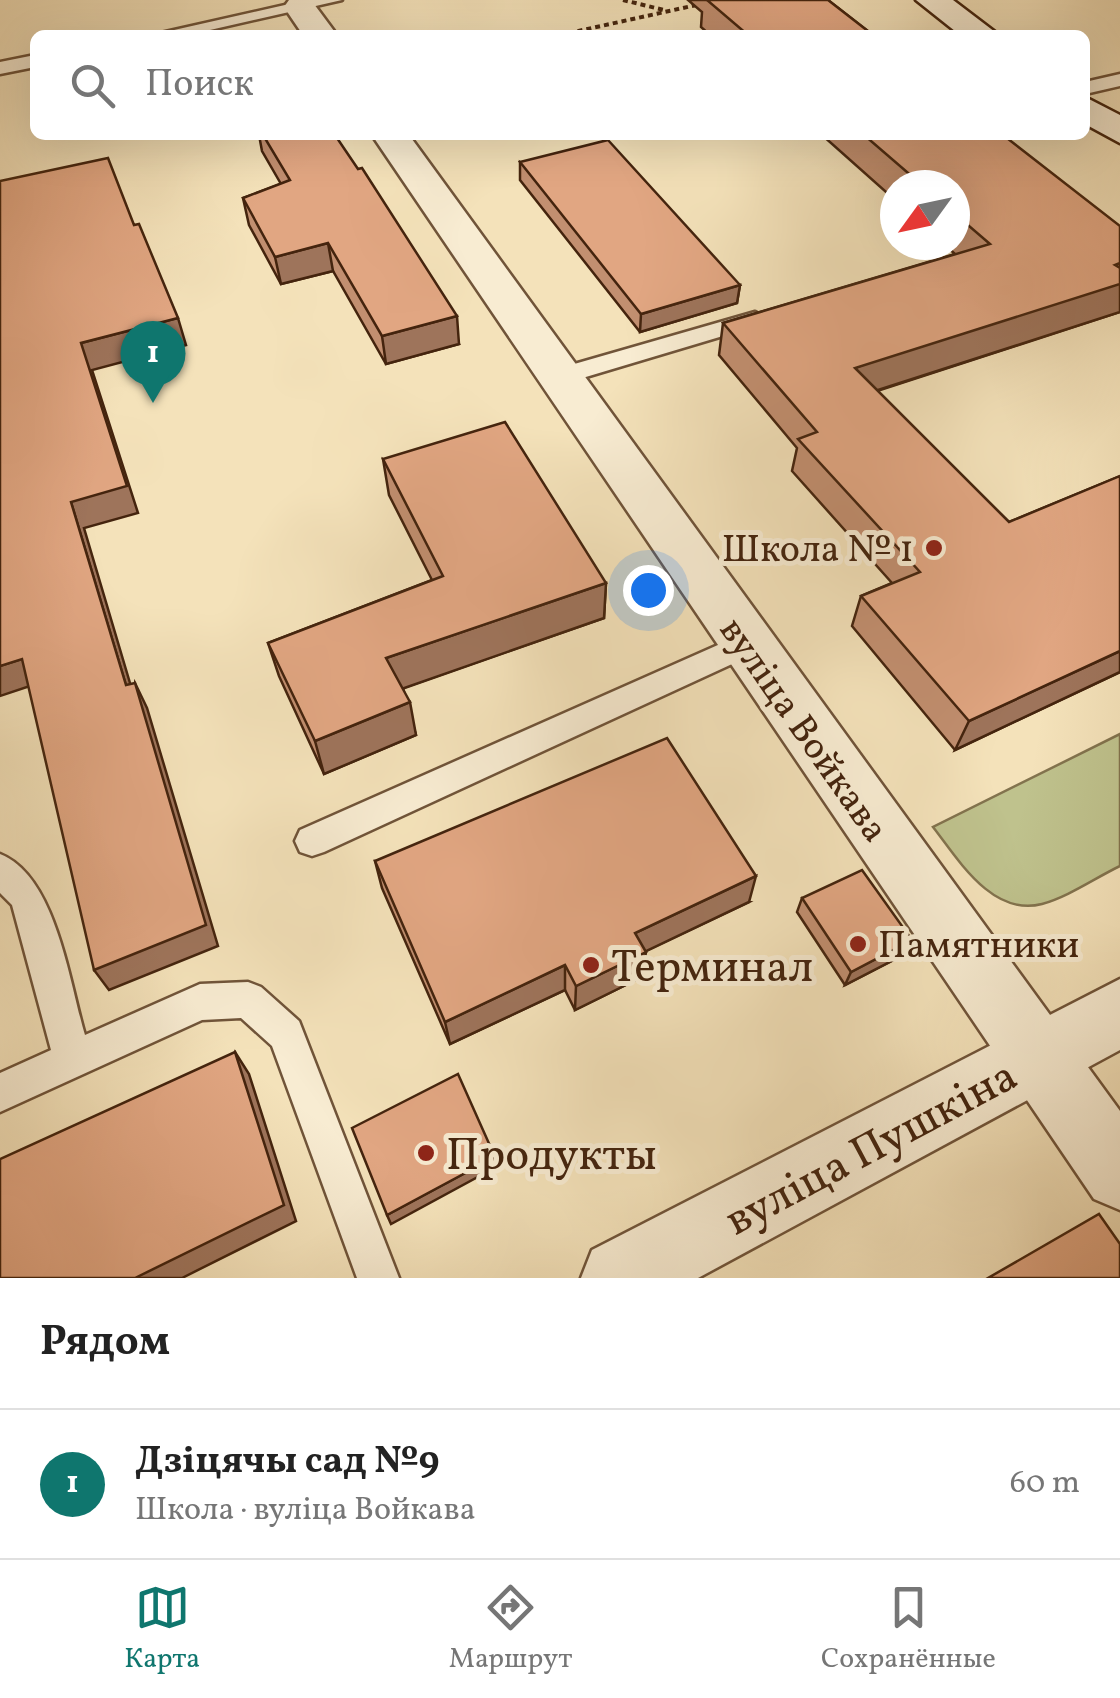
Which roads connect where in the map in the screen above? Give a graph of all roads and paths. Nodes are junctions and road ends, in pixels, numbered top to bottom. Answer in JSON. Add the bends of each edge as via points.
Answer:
{"nodes":[{"id":1,"x":333,"y":0,"type":"edge"},
{"id":2,"x":623,"y":0,"type":"edge"},
{"id":3,"x":932,"y":0,"type":"edge"},
{"id":4,"x":298,"y":3,"type":"edge"},
{"id":5,"x":705,"y":4,"type":"edge"},
{"id":6,"x":670,"y":11,"type":"junction"},
{"id":7,"x":182,"y":30,"type":"edge"},
{"id":8,"x":317,"y":30,"type":"edge"},
{"id":9,"x":583,"y":30,"type":"edge"},
{"id":10,"x":975,"y":30,"type":"edge"},
{"id":11,"x":30,"y":62,"type":"edge"},
{"id":12,"x":0,"y":68,"type":"edge"},
{"id":13,"x":1120,"y":80,"type":"edge"},
{"id":14,"x":1090,"y":87,"type":"edge"},
{"id":15,"x":1090,"y":111,"type":"edge"},
{"id":16,"x":1120,"y":132,"type":"edge"},
{"id":17,"x":393,"y":140,"type":"edge"},
{"id":18,"x":755,"y":319,"type":"edge"},
{"id":19,"x":558,"y":377,"type":"junction"},
{"id":20,"x":745,"y":645,"type":"junction"},
{"id":21,"x":312,"y":841,"type":"dead end"},
{"id":22,"x":0,"y":870,"type":"edge"},
{"id":23,"x":1120,"y":1012,"type":"edge"},
{"id":24,"x":1038,"y":1057,"type":"junction"},
{"id":25,"x":73,"y":1060,"type":"junction"},
{"id":26,"x":0,"y":1094,"type":"edge"},
{"id":27,"x":1120,"y":1172,"type":"edge"},
{"id":28,"x":378,"y":1278,"type":"edge"},
{"id":29,"x":620,"y":1278,"type":"edge"}],
"edges":[{"from":1,"to":4,"type":"lane"},
{"from":2,"to":6,"type":"path"},
{"from":3,"to":10,"type":"street"},
{"from":4,"to":7,"type":"lane"},
{"from":4,"to":8,"type":"street"},
{"from":5,"to":6,"type":"path"},
{"from":6,"to":9,"type":"path"},
{"from":11,"to":12,"type":"lane"},
{"from":13,"to":14,"type":"lane"},
{"from":15,"to":16,"type":"street"},
{"from":17,"to":19,"type":"street","name":"вуліца Войкава"},
{"from":18,"to":19,"type":"lane"},
{"from":19,"to":20,"type":"street","name":"вуліца Войкава"},
{"from":20,"to":21,"type":"lane"},
{"from":20,"to":24,"type":"street","name":"вуліца Войкава"},
{"from":22,"to":25,"type":"lane","via":[[28,896]]},
{"from":23,"to":24,"type":"street","name":"вуліца Пушкіна"},
{"from":24,"to":27,"type":"street","name":"вуліца Войкава"},
{"from":24,"to":29,"type":"street","name":"вуліца Пушкіна"},
{"from":25,"to":26,"type":"lane"},
{"from":25,"to":28,"type":"lane","via":[[200,1002],[248,1000],[286,1034]]}]}
